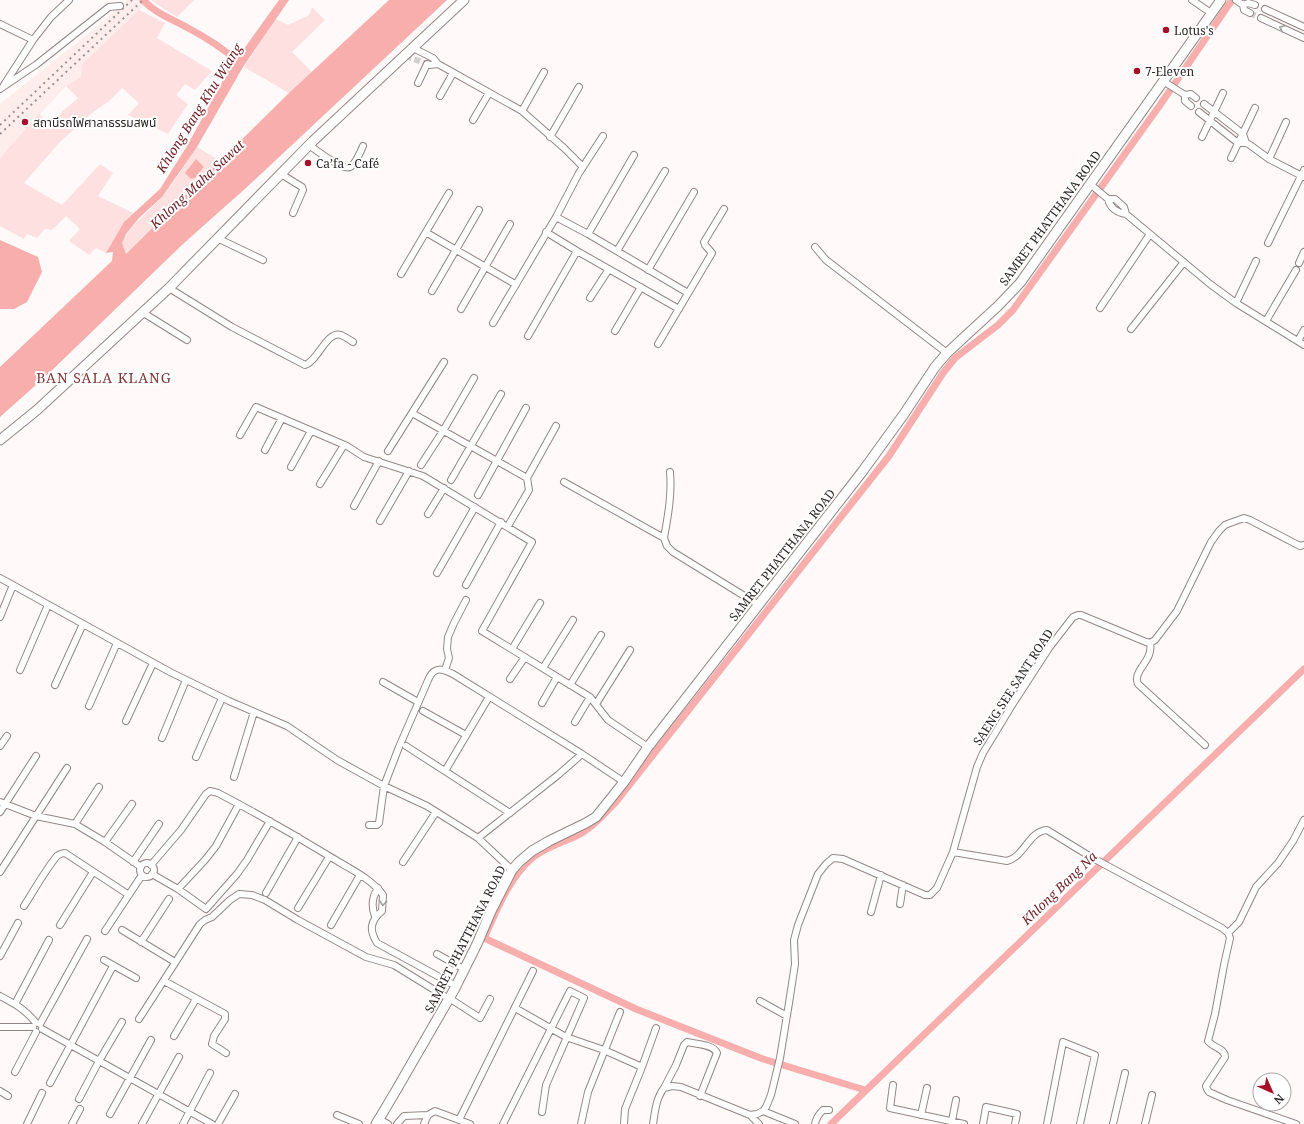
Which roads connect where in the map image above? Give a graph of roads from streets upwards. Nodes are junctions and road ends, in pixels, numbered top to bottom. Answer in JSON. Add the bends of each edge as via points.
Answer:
{"nodes":[{"id":1,"x":69,"y":0,"type":"edge"},
{"id":2,"x":464,"y":0,"type":"edge"},
{"id":3,"x":1192,"y":0,"type":"edge"},
{"id":4,"x":1221,"y":0,"type":"edge"},
{"id":5,"x":1240,"y":3,"type":"edge"},
{"id":6,"x":1255,"y":5,"type":"dead end"},
{"id":7,"x":120,"y":6,"type":"dead end"},
{"id":8,"x":1265,"y":9,"type":"dead end"},
{"id":9,"x":1211,"y":13,"type":"junction"},
{"id":10,"x":1250,"y":13,"type":"tunnel mouth"},
{"id":11,"x":1261,"y":18,"type":"tunnel mouth"},
{"id":12,"x":0,"y":24,"type":"edge"},
{"id":13,"x":1304,"y":27,"type":"edge"},
{"id":14,"x":1304,"y":38,"type":"edge"},
{"id":15,"x":33,"y":40,"type":"junction"},
{"id":16,"x":413,"y":48,"type":"junction"},
{"id":17,"x":438,"y":64,"type":"junction"},
{"id":18,"x":544,"y":72,"type":"dead end"},
{"id":19,"x":453,"y":73,"type":"junction"},
{"id":20,"x":418,"y":83,"type":"dead end"},
{"id":21,"x":1167,"y":83,"type":"junction"},
{"id":22,"x":579,"y":87,"type":"dead end"},
{"id":23,"x":1,"y":89,"type":"edge"},
{"id":24,"x":489,"y":93,"type":"junction"},
{"id":25,"x":1223,"y":93,"type":"dead end"},
{"id":26,"x":1184,"y":95,"type":"junction"},
{"id":27,"x":440,"y":96,"type":"dead end"},
{"id":28,"x":1196,"y":98,"type":"dead end"},
{"id":29,"x":1204,"y":104,"type":"dead end"},
{"id":30,"x":1191,"y":106,"type":"dead end"},
{"id":31,"x":1255,"y":108,"type":"dead end"},
{"id":32,"x":522,"y":111,"type":"junction"},
{"id":33,"x":1199,"y":112,"type":"dead end"},
{"id":34,"x":1214,"y":112,"type":"junction"},
{"id":35,"x":473,"y":120,"type":"dead end"},
{"id":36,"x":1210,"y":121,"type":"junction"},
{"id":37,"x":1286,"y":122,"type":"dead end"},
{"id":38,"x":1243,"y":134,"type":"junction"},
{"id":39,"x":550,"y":136,"type":"junction"},
{"id":40,"x":603,"y":136,"type":"dead end"},
{"id":41,"x":1202,"y":137,"type":"dead end"},
{"id":42,"x":1238,"y":143,"type":"junction"},
{"id":43,"x":1246,"y":143,"type":"junction"},
{"id":44,"x":309,"y":145,"type":"junction"},
{"id":45,"x":363,"y":146,"type":"dead end"},
{"id":46,"x":634,"y":154,"type":"dead end"},
{"id":47,"x":1231,"y":158,"type":"dead end"},
{"id":48,"x":1269,"y":159,"type":"junction"},
{"id":49,"x":583,"y":167,"type":"junction"},
{"id":50,"x":665,"y":172,"type":"dead end"},
{"id":51,"x":281,"y":174,"type":"junction"},
{"id":52,"x":1303,"y":174,"type":"edge"},
{"id":53,"x":1093,"y":187,"type":"junction"},
{"id":54,"x":694,"y":192,"type":"dead end"},
{"id":55,"x":449,"y":193,"type":"dead end"},
{"id":56,"x":724,"y":209,"type":"dead end"},
{"id":57,"x":479,"y":210,"type":"dead end"},
{"id":58,"x":293,"y":213,"type":"dead end"},
{"id":59,"x":556,"y":217,"type":"junction"},
{"id":60,"x":510,"y":224,"type":"dead end"},
{"id":61,"x":427,"y":232,"type":"junction"},
{"id":62,"x":546,"y":232,"type":"junction"},
{"id":63,"x":588,"y":234,"type":"junction"},
{"id":64,"x":1150,"y":234,"type":"junction"},
{"id":65,"x":217,"y":238,"type":"junction"},
{"id":66,"x":1268,"y":242,"type":"dead end"},
{"id":67,"x":815,"y":247,"type":"dead end"},
{"id":68,"x":456,"y":250,"type":"junction"},
{"id":69,"x":576,"y":251,"type":"junction"},
{"id":70,"x":616,"y":251,"type":"junction"},
{"id":71,"x":1304,"y":252,"type":"edge"},
{"id":72,"x":264,"y":260,"type":"dead end"},
{"id":73,"x":1256,"y":261,"type":"dead end"},
{"id":74,"x":1184,"y":262,"type":"junction"},
{"id":75,"x":1299,"y":263,"type":"dead end"},
{"id":76,"x":486,"y":267,"type":"junction"},
{"id":77,"x":608,"y":269,"type":"junction"},
{"id":78,"x":648,"y":270,"type":"junction"},
{"id":79,"x":1296,"y":270,"type":"dead end"},
{"id":80,"x":401,"y":274,"type":"dead end"},
{"id":81,"x":515,"y":284,"type":"junction"},
{"id":82,"x":641,"y":287,"type":"junction"},
{"id":83,"x":169,"y":288,"type":"junction"},
{"id":84,"x":432,"y":291,"type":"dead end"},
{"id":85,"x":688,"y":294,"type":"junction"},
{"id":86,"x":590,"y":298,"type":"dead end"},
{"id":87,"x":1236,"y":303,"type":"junction"},
{"id":88,"x":1100,"y":308,"type":"dead end"},
{"id":89,"x":461,"y":309,"type":"dead end"},
{"id":90,"x":679,"y":309,"type":"junction"},
{"id":91,"x":142,"y":312,"type":"junction"},
{"id":92,"x":1266,"y":321,"type":"junction"},
{"id":93,"x":493,"y":323,"type":"dead end"},
{"id":94,"x":1131,"y":329,"type":"dead end"},
{"id":95,"x":1304,"y":330,"type":"edge"},
{"id":96,"x":615,"y":331,"type":"dead end"},
{"id":97,"x":528,"y":336,"type":"dead end"},
{"id":98,"x":187,"y":340,"type":"dead end"},
{"id":99,"x":353,"y":342,"type":"dead end"},
{"id":100,"x":1301,"y":343,"type":"edge"},
{"id":101,"x":658,"y":344,"type":"dead end"},
{"id":102,"x":947,"y":353,"type":"junction"},
{"id":103,"x":444,"y":362,"type":"dead end"},
{"id":104,"x":474,"y":378,"type":"dead end"},
{"id":105,"x":501,"y":394,"type":"dead end"},
{"id":106,"x":526,"y":408,"type":"dead end"},
{"id":107,"x":412,"y":413,"type":"junction"},
{"id":108,"x":282,"y":418,"type":"junction"},
{"id":109,"x":556,"y":426,"type":"dead end"},
{"id":110,"x":311,"y":431,"type":"junction"},
{"id":111,"x":443,"y":431,"type":"junction"},
{"id":112,"x":240,"y":435,"type":"dead end"},
{"id":113,"x":0,"y":440,"type":"edge"},
{"id":114,"x":344,"y":445,"type":"junction"},
{"id":115,"x":471,"y":446,"type":"junction"},
{"id":116,"x":265,"y":450,"type":"dead end"},
{"id":117,"x":388,"y":451,"type":"dead end"},
{"id":118,"x":379,"y":461,"type":"junction"},
{"id":119,"x":498,"y":461,"type":"junction"},
{"id":120,"x":422,"y":465,"type":"dead end"},
{"id":121,"x":291,"y":467,"type":"dead end"},
{"id":122,"x":409,"y":471,"type":"junction"},
{"id":123,"x":670,"y":472,"type":"dead end"},
{"id":124,"x":527,"y":478,"type":"junction"},
{"id":125,"x":451,"y":480,"type":"dead end"},
{"id":126,"x":564,"y":482,"type":"dead end"},
{"id":127,"x":320,"y":484,"type":"dead end"},
{"id":128,"x":444,"y":488,"type":"junction"},
{"id":129,"x":478,"y":496,"type":"dead end"},
{"id":130,"x":354,"y":506,"type":"dead end"},
{"id":131,"x":475,"y":507,"type":"junction"},
{"id":132,"x":428,"y":514,"type":"dead end"},
{"id":133,"x":380,"y":521,"type":"dead end"},
{"id":134,"x":501,"y":522,"type":"junction"},
{"id":135,"x":508,"y":526,"type":"junction"},
{"id":136,"x":664,"y":538,"type":"junction"},
{"id":137,"x":1304,"y":545,"type":"edge"},
{"id":138,"x":437,"y":573,"type":"dead end"},
{"id":139,"x":0,"y":578,"type":"edge"},
{"id":140,"x":13,"y":585,"type":"junction"},
{"id":141,"x":466,"y":585,"type":"dead end"},
{"id":142,"x":466,"y":600,"type":"dead end"},
{"id":143,"x":540,"y":603,"type":"dead end"},
{"id":144,"x":48,"y":605,"type":"junction"},
{"id":145,"x":759,"y":605,"type":"junction"},
{"id":146,"x":0,"y":617,"type":"edge"},
{"id":147,"x":573,"y":620,"type":"dead end"},
{"id":148,"x":83,"y":624,"type":"junction"},
{"id":149,"x":601,"y":635,"type":"dead end"},
{"id":150,"x":117,"y":643,"type":"junction"},
{"id":151,"x":1150,"y":643,"type":"junction"},
{"id":152,"x":512,"y":649,"type":"junction"},
{"id":153,"x":630,"y":650,"type":"dead end"},
{"id":154,"x":525,"y":657,"type":"junction"},
{"id":155,"x":153,"y":663,"type":"junction"},
{"id":156,"x":543,"y":668,"type":"junction"},
{"id":157,"x":20,"y":670,"type":"dead end"},
{"id":158,"x":445,"y":670,"type":"junction"},
{"id":159,"x":557,"y":677,"type":"junction"},
{"id":160,"x":510,"y":679,"type":"dead end"},
{"id":161,"x":186,"y":680,"type":"junction"},
{"id":162,"x":383,"y":682,"type":"dead end"},
{"id":163,"x":55,"y":685,"type":"dead end"},
{"id":164,"x":570,"y":685,"type":"junction"},
{"id":165,"x":489,"y":697,"type":"junction"},
{"id":166,"x":590,"y":697,"type":"junction"},
{"id":167,"x":222,"y":698,"type":"junction"},
{"id":168,"x":418,"y":702,"type":"junction"},
{"id":169,"x":542,"y":703,"type":"dead end"},
{"id":170,"x":596,"y":704,"type":"junction"},
{"id":171,"x":89,"y":706,"type":"dead end"},
{"id":172,"x":423,"y":711,"type":"dead end"},
{"id":173,"x":254,"y":712,"type":"junction"},
{"id":174,"x":126,"y":721,"type":"dead end"},
{"id":175,"x":575,"y":722,"type":"dead end"},
{"id":176,"x":466,"y":735,"type":"junction"},
{"id":177,"x":7,"y":736,"type":"dead end"},
{"id":178,"x":162,"y":738,"type":"dead end"},
{"id":179,"x":1205,"y":745,"type":"dead end"},
{"id":180,"x":0,"y":746,"type":"edge"},
{"id":181,"x":406,"y":746,"type":"dead end"},
{"id":182,"x":648,"y":747,"type":"junction"},
{"id":183,"x":582,"y":754,"type":"junction"},
{"id":184,"x":36,"y":756,"type":"dead end"},
{"id":185,"x":196,"y":757,"type":"dead end"},
{"id":186,"x":67,"y":768,"type":"dead end"},
{"id":187,"x":445,"y":771,"type":"junction"},
{"id":188,"x":234,"y":777,"type":"dead end"},
{"id":189,"x":624,"y":782,"type":"junction"},
{"id":190,"x":384,"y":786,"type":"junction"},
{"id":191,"x":99,"y":787,"type":"dead end"},
{"id":192,"x":2,"y":804,"type":"edge"},
{"id":193,"x":132,"y":804,"type":"dead end"},
{"id":194,"x":239,"y":804,"type":"junction"},
{"id":195,"x":0,"y":812,"type":"edge"},
{"id":196,"x":436,"y":812,"type":"junction"},
{"id":197,"x":510,"y":813,"type":"junction"},
{"id":198,"x":36,"y":816,"type":"junction"},
{"id":199,"x":1304,"y":820,"type":"edge"},
{"id":200,"x":270,"y":821,"type":"junction"},
{"id":201,"x":75,"y":824,"type":"junction"},
{"id":202,"x":159,"y":824,"type":"dead end"},
{"id":203,"x":369,"y":825,"type":"dead end"},
{"id":204,"x":298,"y":837,"type":"junction"},
{"id":205,"x":478,"y":838,"type":"junction"},
{"id":206,"x":105,"y":842,"type":"junction"},
{"id":207,"x":953,"y":852,"type":"junction"},
{"id":208,"x":329,"y":856,"type":"junction"},
{"id":209,"x":133,"y":862,"type":"junction"},
{"id":210,"x":403,"y":862,"type":"dead end"},
{"id":211,"x":151,"y":865,"type":"junction"},
{"id":212,"x":140,"y":867,"type":"junction"},
{"id":213,"x":512,"y":870,"type":"junction"},
{"id":214,"x":0,"y":872,"type":"edge"},
{"id":215,"x":93,"y":872,"type":"junction"},
{"id":216,"x":152,"y":874,"type":"junction"},
{"id":217,"x":142,"y":875,"type":"junction"},
{"id":218,"x":360,"y":875,"type":"junction"},
{"id":219,"x":881,"y":875,"type":"junction"},
{"id":220,"x":903,"y":885,"type":"junction"},
{"id":221,"x":378,"y":888,"type":"junction"},
{"id":222,"x":178,"y":889,"type":"junction"},
{"id":223,"x":266,"y":893,"type":"dead end"},
{"id":224,"x":129,"y":895,"type":"junction"},
{"id":225,"x":169,"y":899,"type":"dead end"},
{"id":226,"x":900,"y":904,"type":"dead end"},
{"id":227,"x":24,"y":906,"type":"dead end"},
{"id":228,"x":298,"y":908,"type":"dead end"},
{"id":229,"x":871,"y":912,"type":"dead end"},
{"id":230,"x":376,"y":916,"type":"junction"},
{"id":231,"x":18,"y":923,"type":"dead end"},
{"id":232,"x":60,"y":925,"type":"dead end"},
{"id":233,"x":331,"y":925,"type":"dead end"},
{"id":234,"x":105,"y":930,"type":"dead end"},
{"id":235,"x":122,"y":930,"type":"dead end"},
{"id":236,"x":1228,"y":933,"type":"junction"},
{"id":237,"x":87,"y":939,"type":"dead end"},
{"id":238,"x":49,"y":940,"type":"dead end"},
{"id":239,"x":141,"y":942,"type":"junction"},
{"id":240,"x":437,"y":954,"type":"dead end"},
{"id":241,"x":0,"y":956,"type":"edge"},
{"id":242,"x":104,"y":960,"type":"dead end"},
{"id":243,"x":175,"y":962,"type":"junction"},
{"id":244,"x":113,"y":966,"type":"junction"},
{"id":245,"x":464,"y":969,"type":"junction"},
{"id":246,"x":533,"y":971,"type":"dead end"},
{"id":247,"x":136,"y":978,"type":"dead end"},
{"id":248,"x":164,"y":981,"type":"junction"},
{"id":249,"x":456,"y":986,"type":"junction"},
{"id":250,"x":0,"y":996,"type":"edge"},
{"id":251,"x":196,"y":998,"type":"junction"},
{"id":252,"x":449,"y":999,"type":"junction"},
{"id":253,"x":490,"y":999,"type":"dead end"},
{"id":254,"x":760,"y":1002,"type":"dead end"},
{"id":255,"x":15,"y":1004,"type":"junction"},
{"id":256,"x":514,"y":1008,"type":"junction"},
{"id":257,"x":620,"y":1012,"type":"dead end"},
{"id":258,"x":787,"y":1016,"type":"junction"},
{"id":259,"x":139,"y":1019,"type":"dead end"},
{"id":260,"x":122,"y":1022,"type":"dead end"},
{"id":261,"x":0,"y":1027,"type":"edge"},
{"id":262,"x":37,"y":1027,"type":"junction"},
{"id":263,"x":551,"y":1028,"type":"junction"},
{"id":264,"x":656,"y":1028,"type":"dead end"},
{"id":265,"x":174,"y":1036,"type":"dead end"},
{"id":266,"x":566,"y":1037,"type":"junction"},
{"id":267,"x":151,"y":1040,"type":"dead end"},
{"id":268,"x":70,"y":1045,"type":"junction"},
{"id":269,"x":604,"y":1050,"type":"junction"},
{"id":270,"x":226,"y":1053,"type":"dead end"},
{"id":271,"x":179,"y":1057,"type":"dead end"},
{"id":272,"x":99,"y":1061,"type":"junction"},
{"id":273,"x":642,"y":1067,"type":"junction"},
{"id":274,"x":15,"y":1072,"type":"dead end"},
{"id":275,"x":1125,"y":1073,"type":"dead end"},
{"id":276,"x":210,"y":1074,"type":"dead end"},
{"id":277,"x":130,"y":1078,"type":"junction"},
{"id":278,"x":50,"y":1083,"type":"dead end"},
{"id":279,"x":893,"y":1085,"type":"dead end"},
{"id":280,"x":664,"y":1088,"type":"junction"},
{"id":281,"x":927,"y":1088,"type":"dead end"},
{"id":282,"x":0,"y":1092,"type":"edge"},
{"id":283,"x":42,"y":1093,"type":"dead end"},
{"id":284,"x":235,"y":1094,"type":"dead end"},
{"id":285,"x":158,"y":1095,"type":"junction"},
{"id":286,"x":1152,"y":1095,"type":"dead end"},
{"id":287,"x":8,"y":1096,"type":"dead end"},
{"id":288,"x":700,"y":1096,"type":"junction"},
{"id":289,"x":79,"y":1099,"type":"dead end"},
{"id":290,"x":956,"y":1100,"type":"dead end"},
{"id":291,"x":80,"y":1109,"type":"dead end"},
{"id":292,"x":829,"y":1110,"type":"dead end"},
{"id":293,"x":763,"y":1111,"type":"junction"},
{"id":294,"x":189,"y":1112,"type":"junction"},
{"id":295,"x":542,"y":1112,"type":"dead end"},
{"id":296,"x":110,"y":1114,"type":"dead end"},
{"id":297,"x":337,"y":1115,"type":"dead end"},
{"id":298,"x":428,"y":1115,"type":"junction"},
{"id":299,"x":750,"y":1115,"type":"junction"},
{"id":300,"x":921,"y":1115,"type":"junction"},
{"id":301,"x":459,"y":1120,"type":"junction"},
{"id":302,"x":377,"y":1121,"type":"edge"},
{"id":303,"x":952,"y":1121,"type":"junction"},
{"id":304,"x":26,"y":1124,"type":"edge"},
{"id":305,"x":72,"y":1124,"type":"edge"},
{"id":306,"x":142,"y":1124,"type":"edge"},
{"id":307,"x":183,"y":1124,"type":"edge"},
{"id":308,"x":210,"y":1124,"type":"edge"},
{"id":309,"x":218,"y":1124,"type":"edge"},
{"id":310,"x":359,"y":1124,"type":"edge"},
{"id":311,"x":388,"y":1124,"type":"edge"},
{"id":312,"x":397,"y":1124,"type":"edge"},
{"id":313,"x":424,"y":1124,"type":"edge"},
{"id":314,"x":470,"y":1124,"type":"edge"},
{"id":315,"x":503,"y":1124,"type":"edge"},
{"id":316,"x":581,"y":1124,"type":"edge"},
{"id":317,"x":624,"y":1124,"type":"edge"},
{"id":318,"x":653,"y":1124,"type":"edge"},
{"id":319,"x":759,"y":1124,"type":"edge"},
{"id":320,"x":795,"y":1124,"type":"edge"},
{"id":321,"x":815,"y":1124,"type":"edge"},
{"id":322,"x":964,"y":1124,"type":"edge"},
{"id":323,"x":983,"y":1124,"type":"edge"},
{"id":324,"x":1015,"y":1124,"type":"edge"},
{"id":325,"x":1047,"y":1124,"type":"edge"},
{"id":326,"x":1080,"y":1124,"type":"edge"},
{"id":327,"x":1113,"y":1124,"type":"edge"},
{"id":328,"x":1145,"y":1124,"type":"edge"},
{"id":329,"x":1296,"y":1124,"type":"edge"}],
"edges":[{"from":1,"to":15,"type":"street","via":[[51,17]]},
{"from":2,"to":16,"type":"street"},
{"from":3,"to":9,"type":"street"},
{"from":4,"to":9,"type":"street","name":"SAMRET PHATTHANA ROAD"},
{"from":5,"to":6,"type":"street"},
{"from":5,"to":10,"type":"street","via":[[1244,10]]},
{"from":7,"to":23,"type":"street","via":[[109,7]]},
{"from":8,"to":13,"type":"street"},
{"from":9,"to":21,"type":"street","name":"SAMRET PHATTHANA ROAD"},
{"from":14,"to":11,"type":"street","one_way":true},
{"from":12,"to":15,"type":"street"},
{"from":15,"to":23,"type":"street"},
{"from":16,"to":17,"type":"street","via":[[433,58]]},
{"from":16,"to":44,"type":"street"},
{"from":17,"to":19,"type":"street"},
{"from":17,"to":20,"type":"street","via":[[427,64]]},
{"from":18,"to":32,"type":"street"},
{"from":19,"to":24,"type":"street"},
{"from":19,"to":27,"type":"street"},
{"from":21,"to":26,"type":"street"},
{"from":21,"to":53,"type":"street","name":"SAMRET PHATTHANA ROAD"},
{"from":22,"to":39,"type":"street"},
{"from":24,"to":32,"type":"street"},
{"from":24,"to":35,"type":"street"},
{"from":25,"to":34,"type":"street"},
{"from":26,"to":28,"type":"street","via":[[1191,94]]},
{"from":26,"to":30,"type":"street","via":[[1185,101]]},
{"from":29,"to":34,"type":"street"},
{"from":31,"to":38,"type":"street"},
{"from":32,"to":39,"type":"street"},
{"from":33,"to":36,"type":"street"},
{"from":34,"to":36,"type":"street"},
{"from":34,"to":38,"type":"street"},
{"from":36,"to":41,"type":"street"},
{"from":36,"to":42,"type":"street"},
{"from":37,"to":48,"type":"street"},
{"from":38,"to":42,"type":"street"},
{"from":38,"to":43,"type":"street"},
{"from":39,"to":49,"type":"street"},
{"from":40,"to":49,"type":"street"},
{"from":42,"to":43,"type":"street"},
{"from":42,"to":47,"type":"street"},
{"from":43,"to":48,"type":"street"},
{"from":44,"to":45,"type":"street","via":[[346,168],[352,165]]},
{"from":44,"to":51,"type":"street"},
{"from":46,"to":63,"type":"street"},
{"from":48,"to":52,"type":"street"},
{"from":49,"to":59,"type":"street"},
{"from":50,"to":70,"type":"street"},
{"from":51,"to":58,"type":"street","via":[[303,190]]},
{"from":51,"to":65,"type":"street"},
{"from":52,"to":66,"type":"street"},
{"from":53,"to":64,"type":"street","via":[[1107,198],[1109,204],[1119,213],[1126,214]]},
{"from":53,"to":102,"type":"street","name":"SAMRET PHATTHANA ROAD","via":[[1020,283]]},
{"from":54,"to":78,"type":"street"},
{"from":55,"to":61,"type":"street"},
{"from":56,"to":85,"type":"street","via":[[704,242],[712,253]]},
{"from":57,"to":68,"type":"street"},
{"from":59,"to":62,"type":"street"},
{"from":59,"to":63,"type":"street"},
{"from":60,"to":76,"type":"street"},
{"from":61,"to":68,"type":"street"},
{"from":61,"to":80,"type":"street"},
{"from":62,"to":69,"type":"street"},
{"from":62,"to":81,"type":"street"},
{"from":63,"to":70,"type":"street"},
{"from":64,"to":74,"type":"street"},
{"from":64,"to":88,"type":"street"},
{"from":65,"to":72,"type":"street"},
{"from":65,"to":83,"type":"street"},
{"from":67,"to":102,"type":"street","via":[[826,260]]},
{"from":68,"to":76,"type":"street"},
{"from":68,"to":84,"type":"street"},
{"from":69,"to":77,"type":"street"},
{"from":69,"to":97,"type":"street"},
{"from":70,"to":78,"type":"street"},
{"from":71,"to":75,"type":"street"},
{"from":73,"to":87,"type":"street"},
{"from":74,"to":87,"type":"street"},
{"from":74,"to":94,"type":"street"},
{"from":76,"to":81,"type":"street"},
{"from":76,"to":89,"type":"street"},
{"from":77,"to":82,"type":"street"},
{"from":77,"to":86,"type":"street"},
{"from":78,"to":85,"type":"street"},
{"from":79,"to":92,"type":"street"},
{"from":81,"to":93,"type":"street"},
{"from":82,"to":90,"type":"street"},
{"from":82,"to":96,"type":"street"},
{"from":83,"to":91,"type":"street"},
{"from":83,"to":99,"type":"street","via":[[232,327],[305,365],[313,360],[325,343],[335,335],[340,334]]},
{"from":85,"to":90,"type":"street"},
{"from":87,"to":92,"type":"street"},
{"from":90,"to":101,"type":"street"},
{"from":91,"to":98,"type":"street"},
{"from":91,"to":113,"type":"street","via":[[37,410]]},
{"from":92,"to":100,"type":"street"},
{"from":95,"to":100,"type":"street"},
{"from":102,"to":145,"type":"street","name":"SAMRET PHATTHANA ROAD","via":[[862,472]]},
{"from":103,"to":107,"type":"street"},
{"from":104,"to":111,"type":"street"},
{"from":105,"to":115,"type":"street"},
{"from":106,"to":119,"type":"street"},
{"from":107,"to":111,"type":"street"},
{"from":107,"to":117,"type":"street"},
{"from":108,"to":110,"type":"street"},
{"from":108,"to":112,"type":"street","via":[[256,407]]},
{"from":108,"to":116,"type":"street"},
{"from":109,"to":124,"type":"street"},
{"from":110,"to":114,"type":"street"},
{"from":110,"to":121,"type":"street"},
{"from":111,"to":115,"type":"street"},
{"from":111,"to":120,"type":"street"},
{"from":114,"to":118,"type":"street","via":[[364,457]]},
{"from":114,"to":127,"type":"street"},
{"from":115,"to":119,"type":"street"},
{"from":115,"to":125,"type":"street"},
{"from":118,"to":122,"type":"street"},
{"from":118,"to":130,"type":"street"},
{"from":119,"to":124,"type":"street"},
{"from":119,"to":129,"type":"street"},
{"from":122,"to":128,"type":"street"},
{"from":122,"to":133,"type":"street"},
{"from":123,"to":136,"type":"street","via":[[671,488]]},
{"from":124,"to":135,"type":"street","via":[[529,490]]},
{"from":126,"to":136,"type":"street"},
{"from":128,"to":131,"type":"street"},
{"from":128,"to":132,"type":"street"},
{"from":131,"to":134,"type":"street"},
{"from":131,"to":138,"type":"street"},
{"from":134,"to":135,"type":"street"},
{"from":134,"to":141,"type":"street"},
{"from":135,"to":152,"type":"street","via":[[532,542],[482,631]]},
{"from":136,"to":145,"type":"street","via":[[673,552]]},
{"from":137,"to":151,"type":"street","via":[[1300,546],[1244,518],[1225,525],[1211,542],[1177,611]]},
{"from":139,"to":140,"type":"street"},
{"from":140,"to":144,"type":"street"},
{"from":140,"to":146,"type":"street"},
{"from":142,"to":158,"type":"street","via":[[448,637],[449,658]]},
{"from":143,"to":152,"type":"street"},
{"from":144,"to":148,"type":"street"},
{"from":144,"to":157,"type":"street"},
{"from":145,"to":182,"type":"street","name":"SAMRET PHATTHANA ROAD"},
{"from":147,"to":156,"type":"street"},
{"from":148,"to":150,"type":"street"},
{"from":148,"to":163,"type":"street"},
{"from":149,"to":164,"type":"street"},
{"from":150,"to":155,"type":"street"},
{"from":150,"to":171,"type":"street"},
{"from":151,"to":179,"type":"street","via":[[1151,652],[1137,675],[1138,684]]},
{"from":151,"to":207,"type":"street","name":"SAENG SEE SANT ROAD","via":[[1082,615],[1074,617],[1049,648],[983,753]]},
{"from":152,"to":154,"type":"street"},
{"from":153,"to":170,"type":"street"},
{"from":154,"to":156,"type":"street"},
{"from":154,"to":160,"type":"street"},
{"from":155,"to":161,"type":"street"},
{"from":155,"to":174,"type":"street"},
{"from":156,"to":159,"type":"street"},
{"from":158,"to":165,"type":"street"},
{"from":158,"to":168,"type":"street","via":[[436,670],[432,673]]},
{"from":159,"to":164,"type":"street"},
{"from":159,"to":169,"type":"street"},
{"from":161,"to":167,"type":"street"},
{"from":161,"to":178,"type":"street"},
{"from":162,"to":168,"type":"street"},
{"from":164,"to":166,"type":"street"},
{"from":165,"to":176,"type":"street"},
{"from":165,"to":183,"type":"street"},
{"from":166,"to":170,"type":"street"},
{"from":166,"to":175,"type":"street"},
{"from":167,"to":173,"type":"street"},
{"from":167,"to":185,"type":"street"},
{"from":168,"to":190,"type":"street"},
{"from":170,"to":182,"type":"street","via":[[608,720]]},
{"from":172,"to":176,"type":"street"},
{"from":173,"to":188,"type":"street"},
{"from":173,"to":190,"type":"street","via":[[287,726],[337,760]]},
{"from":176,"to":187,"type":"street"},
{"from":177,"to":180,"type":"street"},
{"from":181,"to":187,"type":"street"},
{"from":182,"to":189,"type":"street","name":"SAMRET PHATTHANA ROAD"},
{"from":183,"to":189,"type":"street"},
{"from":183,"to":197,"type":"street"},
{"from":184,"to":192,"type":"street"},
{"from":186,"to":198,"type":"street"},
{"from":187,"to":197,"type":"street"},
{"from":189,"to":213,"type":"street","name":"SAMRET PHATTHANA ROAD","via":[[596,817],[549,841]]},
{"from":190,"to":196,"type":"street"},
{"from":190,"to":203,"type":"street","via":[[380,822],[377,825]]},
{"from":191,"to":201,"type":"street"},
{"from":192,"to":195,"type":"street"},
{"from":192,"to":198,"type":"street"},
{"from":193,"to":206,"type":"street"},
{"from":194,"to":200,"type":"street"},
{"from":194,"to":211,"type":"street","via":[[210,791]]},
{"from":194,"to":222,"type":"street","via":[[216,846]]},
{"from":196,"to":205,"type":"street"},
{"from":196,"to":210,"type":"street"},
{"from":197,"to":205,"type":"street"},
{"from":198,"to":201,"type":"street"},
{"from":198,"to":214,"type":"street"},
{"from":199,"to":236,"type":"street","via":[[1294,841],[1256,887],[1239,922]]},
{"from":200,"to":204,"type":"street"},
{"from":200,"to":222,"type":"street","via":[[237,874],[206,909]]},
{"from":201,"to":206,"type":"street"},
{"from":202,"to":209,"type":"street"},
{"from":204,"to":208,"type":"street"},
{"from":204,"to":223,"type":"street"},
{"from":205,"to":213,"type":"street"},
{"from":206,"to":209,"type":"street"},
{"from":207,"to":220,"type":"street","name":"SAENG SEE SANT ROAD","via":[[940,883],[930,895]]},
{"from":207,"to":236,"type":"street","via":[[1007,861],[1018,855],[1042,830],[1047,830],[1091,857],[1215,923]]},
{"from":208,"to":218,"type":"street"},
{"from":208,"to":228,"type":"street"},
{"from":209,"to":212,"type":"street"},
{"from":211,"to":212,"type":"street","via":[[145,864]]},
{"from":211,"to":216,"type":"street"},
{"from":212,"to":217,"type":"street"},
{"from":213,"to":245,"type":"street","name":"SAMRET PHATTHANA ROAD"},
{"from":215,"to":224,"type":"street"},
{"from":215,"to":227,"type":"street","via":[[62,853],[57,856]]},
{"from":215,"to":232,"type":"street"},
{"from":216,"to":217,"type":"street"},
{"from":216,"to":222,"type":"street"},
{"from":217,"to":224,"type":"street"},
{"from":218,"to":221,"type":"street"},
{"from":218,"to":233,"type":"street"},
{"from":219,"to":220,"type":"street","name":"SAENG SEE SANT ROAD"},
{"from":219,"to":229,"type":"street"},
{"from":219,"to":258,"type":"street","name":"SAENG SEE SANT ROAD","via":[[843,859],[833,858],[818,874],[794,940],[795,964]]},
{"from":220,"to":226,"type":"street"},
{"from":221,"to":230,"type":"street","via":[[373,896],[372,909]]},
{"from":221,"to":230,"type":"street","one_way":true,"via":[[383,895],[382,912]]},
{"from":224,"to":234,"type":"street"},
{"from":225,"to":239,"type":"street"},
{"from":230,"to":249,"type":"street","via":[[371,929],[376,943]]},
{"from":231,"to":241,"type":"street"},
{"from":235,"to":239,"type":"street"},
{"from":236,"to":329,"type":"street","via":[[1230,938],[1208,1041],[1223,1051],[1225,1057],[1206,1086],[1207,1089],[1227,1100]]},
{"from":237,"to":262,"type":"street"},
{"from":238,"to":255,"type":"street"},
{"from":239,"to":243,"type":"street"},
{"from":240,"to":245,"type":"street"},
{"from":242,"to":244,"type":"street"},
{"from":243,"to":248,"type":"street"},
{"from":243,"to":252,"type":"street","via":[[200,924],[239,894],[252,894],[366,957],[394,965]]},
{"from":244,"to":247,"type":"street"},
{"from":244,"to":268,"type":"street"},
{"from":245,"to":249,"type":"street","name":"SAMRET PHATTHANA ROAD"},
{"from":246,"to":256,"type":"street"},
{"from":248,"to":251,"type":"street"},
{"from":248,"to":259,"type":"street"},
{"from":249,"to":252,"type":"street","name":"SAMRET PHATTHANA ROAD"},
{"from":250,"to":255,"type":"street"},
{"from":251,"to":265,"type":"street"},
{"from":251,"to":270,"type":"street","via":[[225,1014],[212,1044]]},
{"from":252,"to":253,"type":"street","via":[[480,1018]]},
{"from":252,"to":302,"type":"street","name":"SAMRET PHATTHANA ROAD"},
{"from":254,"to":258,"type":"street"},
{"from":255,"to":262,"type":"street","via":[[29,1014]]},
{"from":256,"to":263,"type":"street"},
{"from":256,"to":301,"type":"street"},
{"from":257,"to":269,"type":"street"},
{"from":258,"to":293,"type":"street","name":"SAENG SEE SANT ROAD","via":[[771,1095]]},
{"from":260,"to":272,"type":"street"},
{"from":261,"to":262,"type":"street"},
{"from":262,"to":268,"type":"street"},
{"from":262,"to":274,"type":"street"},
{"from":263,"to":266,"type":"street"},
{"from":263,"to":266,"type":"street","via":[[570,991],[584,998]]},
{"from":263,"to":315,"type":"street"},
{"from":264,"to":273,"type":"street"},
{"from":266,"to":269,"type":"street"},
{"from":266,"to":295,"type":"street","via":[[546,1085]]},
{"from":267,"to":277,"type":"street"},
{"from":268,"to":272,"type":"street"},
{"from":268,"to":278,"type":"street"},
{"from":269,"to":273,"type":"street"},
{"from":269,"to":316,"type":"street","via":[[588,1092]]},
{"from":271,"to":285,"type":"street"},
{"from":272,"to":277,"type":"street"},
{"from":272,"to":289,"type":"street"},
{"from":273,"to":317,"type":"street","via":[[625,1109]]},
{"from":275,"to":327,"type":"street"},
{"from":276,"to":294,"type":"street"},
{"from":277,"to":285,"type":"street"},
{"from":277,"to":296,"type":"street"},
{"from":279,"to":300,"type":"street","via":[[890,1108]]},
{"from":280,"to":288,"type":"street","via":[[681,1087]]},
{"from":280,"to":288,"type":"street","via":[[687,1042],[711,1047],[717,1053]]},
{"from":280,"to":318,"type":"street","via":[[657,1100]]},
{"from":281,"to":300,"type":"street"},
{"from":282,"to":287,"type":"street"},
{"from":283,"to":304,"type":"street"},
{"from":284,"to":309,"type":"street"},
{"from":285,"to":294,"type":"street"},
{"from":285,"to":306,"type":"street"},
{"from":286,"to":328,"type":"street"},
{"from":288,"to":299,"type":"street"},
{"from":290,"to":303,"type":"street"},
{"from":291,"to":305,"type":"street"},
{"from":292,"to":321,"type":"street","via":[[823,1110],[816,1117]]},
{"from":293,"to":299,"type":"street"},
{"from":293,"to":320,"type":"street"},
{"from":294,"to":307,"type":"street"},
{"from":294,"to":308,"type":"street"},
{"from":297,"to":310,"type":"street"},
{"from":298,"to":301,"type":"street","via":[[435,1111]]},
{"from":298,"to":312,"type":"street","via":[[404,1116]]},
{"from":298,"to":313,"type":"street"},
{"from":299,"to":319,"type":"street"},
{"from":300,"to":303,"type":"street"},
{"from":301,"to":314,"type":"street"},
{"from":302,"to":311,"type":"street"},
{"from":303,"to":322,"type":"street"},
{"from":323,"to":324,"type":"street","via":[[986,1108],[1017,1114]]},
{"from":325,"to":326,"type":"street","via":[[1063,1042],[1095,1055]]}]}
